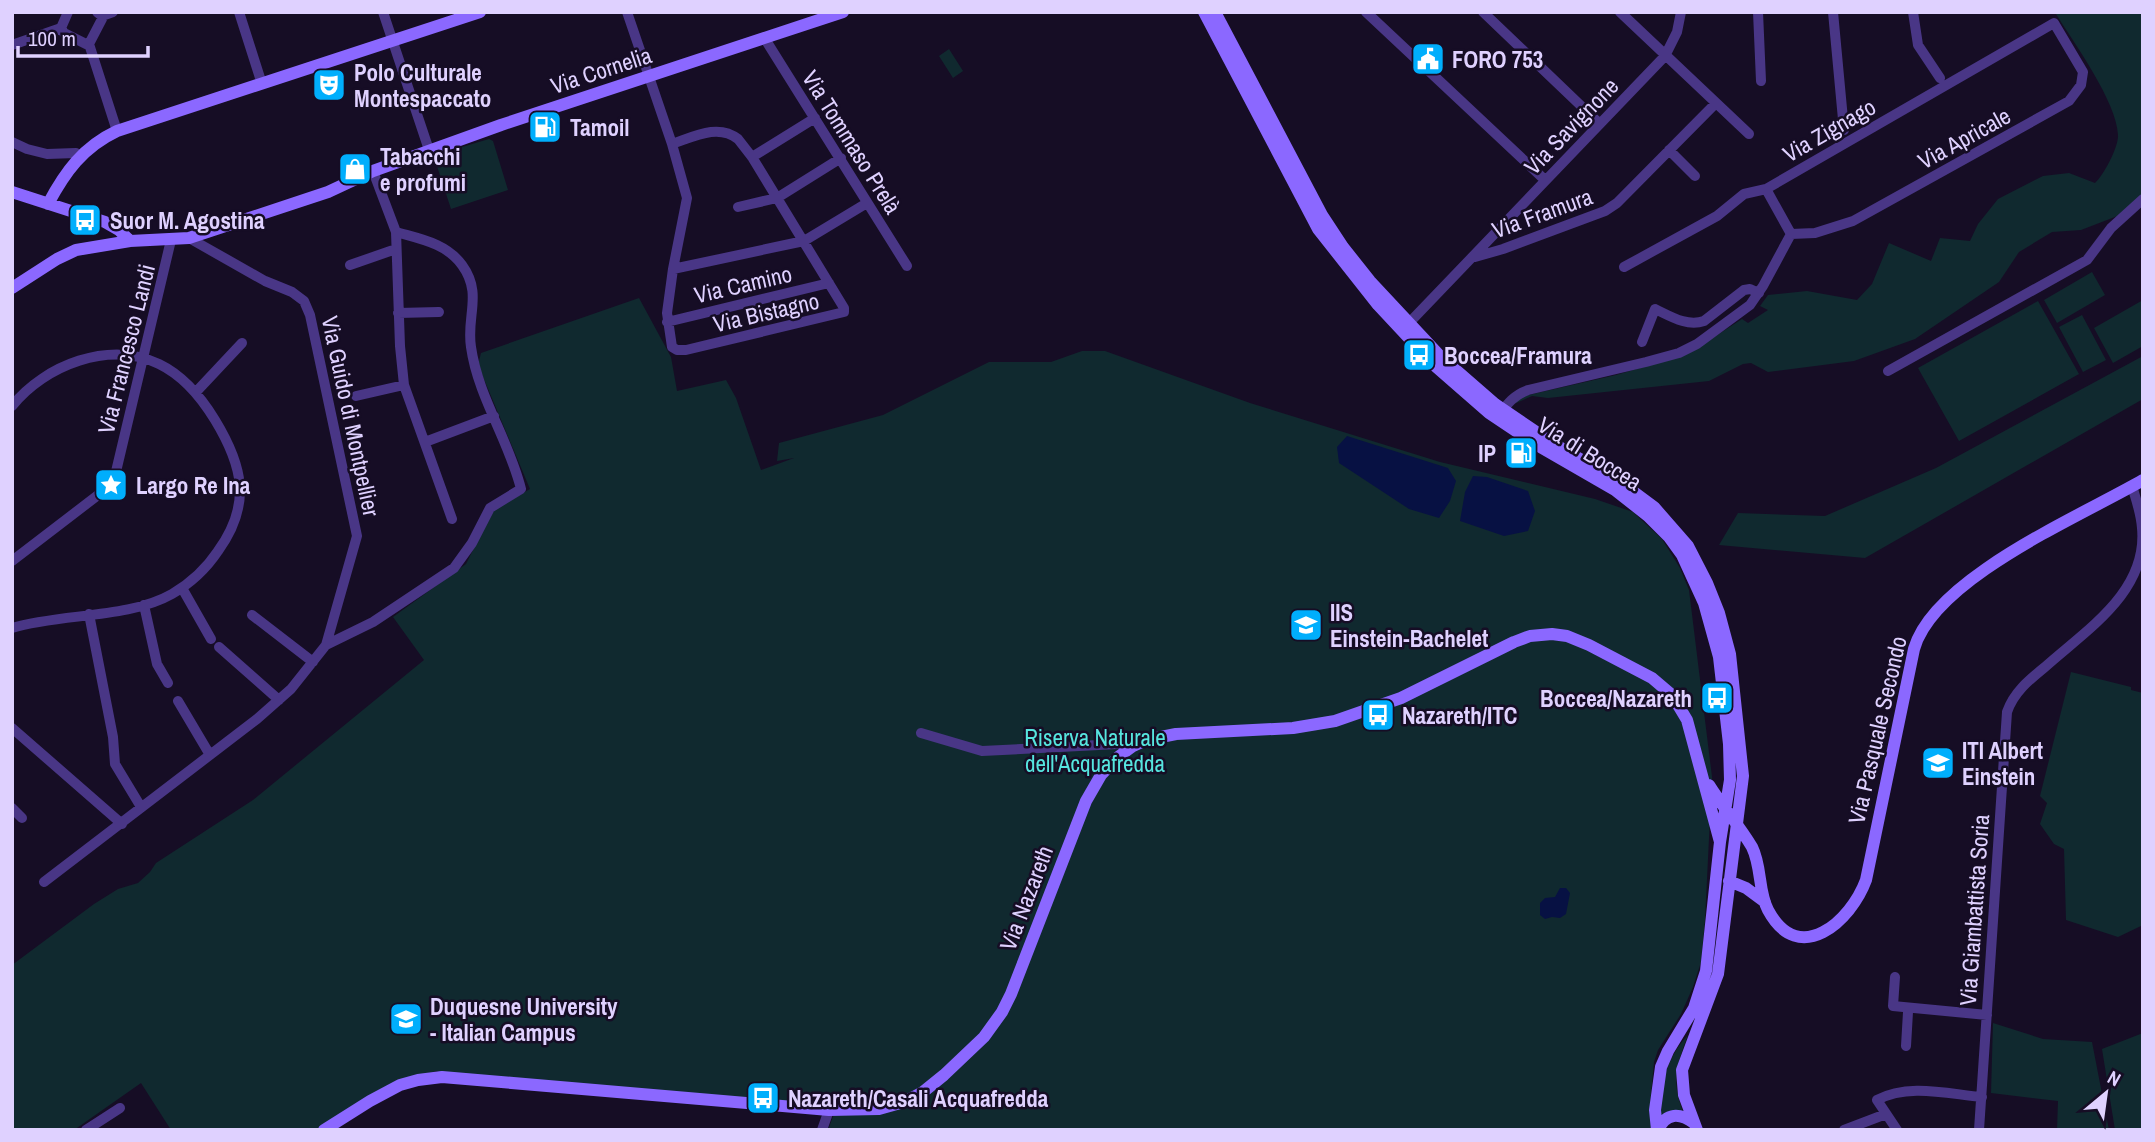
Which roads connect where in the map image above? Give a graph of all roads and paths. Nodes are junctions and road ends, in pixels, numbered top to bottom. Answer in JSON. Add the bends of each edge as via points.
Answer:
{"nodes":[{"id":1,"x":68,"y":12,"type":"edge"},
{"id":2,"x":113,"y":12,"type":"edge"},
{"id":3,"x":239,"y":12,"type":"edge"},
{"id":4,"x":383,"y":12,"type":"edge"},
{"id":5,"x":480,"y":12,"type":"edge"},
{"id":6,"x":627,"y":12,"type":"edge"},
{"id":7,"x":843,"y":12,"type":"edge"},
{"id":8,"x":1204,"y":12,"type":"edge"},
{"id":9,"x":1214,"y":12,"type":"edge"},
{"id":10,"x":1366,"y":12,"type":"edge"},
{"id":11,"x":1483,"y":12,"type":"edge"},
{"id":12,"x":1620,"y":12,"type":"edge"},
{"id":13,"x":1681,"y":12,"type":"edge"},
{"id":14,"x":1758,"y":12,"type":"edge"},
{"id":15,"x":1833,"y":12,"type":"edge"},
{"id":16,"x":1913,"y":12,"type":"edge"},
{"id":17,"x":100,"y":14,"type":"edge"},
{"id":18,"x":2054,"y":23,"type":"joint"},
{"id":19,"x":61,"y":28,"type":"junction"},
{"id":20,"x":765,"y":39,"type":"junction"},
{"id":21,"x":392,"y":40,"type":"junction"},
{"id":22,"x":89,"y":44,"type":"junction"},
{"id":23,"x":12,"y":45,"type":"edge"},
{"id":24,"x":1665,"y":56,"type":"junction"},
{"id":25,"x":650,"y":77,"type":"junction"},
{"id":26,"x":1940,"y":78,"type":"dead end"},
{"id":27,"x":1761,"y":81,"type":"dead end"},
{"id":28,"x":262,"y":84,"type":"junction"},
{"id":29,"x":1716,"y":103,"type":"junction"},
{"id":30,"x":815,"y":118,"type":"junction"},
{"id":31,"x":1599,"y":123,"type":"junction"},
{"id":32,"x":1844,"y":130,"type":"dead end"},
{"id":33,"x":117,"y":131,"type":"junction"},
{"id":34,"x":1749,"y":134,"type":"dead end"},
{"id":35,"x":12,"y":142,"type":"edge"},
{"id":36,"x":672,"y":144,"type":"junction"},
{"id":37,"x":429,"y":150,"type":"junction"},
{"id":38,"x":1669,"y":150,"type":"junction"},
{"id":39,"x":80,"y":156,"type":"junction"},
{"id":40,"x":752,"y":157,"type":"junction"},
{"id":41,"x":841,"y":159,"type":"junction"},
{"id":42,"x":373,"y":171,"type":"junction"},
{"id":43,"x":1695,"y":176,"type":"dead end"},
{"id":44,"x":1545,"y":180,"type":"junction"},
{"id":45,"x":1766,"y":189,"type":"junction"},
{"id":46,"x":12,"y":192,"type":"edge"},
{"id":47,"x":777,"y":198,"type":"junction"},
{"id":48,"x":2143,"y":199,"type":"edge"},
{"id":49,"x":867,"y":202,"type":"junction"},
{"id":50,"x":48,"y":204,"type":"junction"},
{"id":51,"x":738,"y":207,"type":"dead end"},
{"id":52,"x":396,"y":232,"type":"junction"},
{"id":53,"x":1791,"y":234,"type":"junction"},
{"id":54,"x":190,"y":238,"type":"junction"},
{"id":55,"x":172,"y":240,"type":"junction"},
{"id":56,"x":130,"y":241,"type":"junction"},
{"id":57,"x":804,"y":241,"type":"junction"},
{"id":58,"x":396,"y":248,"type":"junction"},
{"id":59,"x":1474,"y":257,"type":"junction"},
{"id":60,"x":350,"y":265,"type":"dead end"},
{"id":61,"x":907,"y":265,"type":"dead end"},
{"id":62,"x":1624,"y":267,"type":"dead end"},
{"id":63,"x":673,"y":269,"type":"junction"},
{"id":64,"x":829,"y":283,"type":"junction"},
{"id":65,"x":12,"y":288,"type":"edge"},
{"id":66,"x":1759,"y":293,"type":"junction"},
{"id":67,"x":439,"y":312,"type":"dead end"},
{"id":68,"x":398,"y":313,"type":"junction"},
{"id":69,"x":667,"y":322,"type":"junction"},
{"id":70,"x":1409,"y":323,"type":"junction"},
{"id":71,"x":1642,"y":342,"type":"dead end"},
{"id":72,"x":242,"y":343,"type":"dead end"},
{"id":73,"x":144,"y":359,"type":"junction"},
{"id":74,"x":1888,"y":371,"type":"dead end"},
{"id":75,"x":404,"y":384,"type":"junction"},
{"id":76,"x":196,"y":392,"type":"junction"},
{"id":77,"x":356,"y":396,"type":"dead end"},
{"id":78,"x":12,"y":407,"type":"edge"},
{"id":79,"x":1499,"y":414,"type":"junction"},
{"id":80,"x":494,"y":416,"type":"junction"},
{"id":81,"x":425,"y":442,"type":"junction"},
{"id":82,"x":2137,"y":483,"type":"edge"},
{"id":83,"x":452,"y":519,"type":"dead end"},
{"id":84,"x":12,"y":561,"type":"edge"},
{"id":85,"x":182,"y":588,"type":"junction"},
{"id":86,"x":144,"y":605,"type":"junction"},
{"id":87,"x":89,"y":614,"type":"junction"},
{"id":88,"x":252,"y":615,"type":"dead end"},
{"id":89,"x":13,"y":627,"type":"edge"},
{"id":90,"x":326,"y":645,"type":"junction"},
{"id":91,"x":313,"y":662,"type":"junction"},
{"id":92,"x":167,"y":683,"type":"dead end"},
{"id":93,"x":279,"y":700,"type":"junction"},
{"id":94,"x":178,"y":701,"type":"dead end"},
{"id":95,"x":12,"y":728,"type":"edge"},
{"id":96,"x":920,"y":733,"type":"dead end"},
{"id":97,"x":1139,"y":743,"type":"junction"},
{"id":98,"x":210,"y":755,"type":"junction"},
{"id":99,"x":1701,"y":772,"type":"junction"},
{"id":100,"x":1730,"y":772,"type":"junction"},
{"id":101,"x":141,"y":807,"type":"junction"},
{"id":102,"x":12,"y":808,"type":"edge"},
{"id":103,"x":1724,"y":809,"type":"junction"},
{"id":104,"x":22,"y":818,"type":"dead end"},
{"id":105,"x":122,"y":824,"type":"junction"},
{"id":106,"x":1737,"y":827,"type":"junction"},
{"id":107,"x":1720,"y":842,"type":"junction"},
{"id":108,"x":1729,"y":881,"type":"junction"},
{"id":109,"x":44,"y":882,"type":"dead end"},
{"id":110,"x":1765,"y":902,"type":"junction"},
{"id":111,"x":1895,"y":977,"type":"dead end"},
{"id":112,"x":1892,"y":1011,"type":"dead end"},
{"id":113,"x":1908,"y":1012,"type":"junction"},
{"id":114,"x":1937,"y":1012,"type":"junction"},
{"id":115,"x":1986,"y":1015,"type":"junction"},
{"id":116,"x":1906,"y":1046,"type":"dead end"},
{"id":117,"x":1982,"y":1097,"type":"junction"},
{"id":118,"x":120,"y":1108,"type":"dead end"},
{"id":119,"x":829,"y":1110,"type":"junction"},
{"id":120,"x":1886,"y":1114,"type":"junction"},
{"id":121,"x":1695,"y":1127,"type":"edge"},
{"id":122,"x":86,"y":1130,"type":"edge"},
{"id":123,"x":324,"y":1130,"type":"edge"},
{"id":124,"x":822,"y":1130,"type":"edge"},
{"id":125,"x":1658,"y":1130,"type":"edge"},
{"id":126,"x":1843,"y":1130,"type":"edge"},
{"id":127,"x":1897,"y":1130,"type":"edge"},
{"id":128,"x":1979,"y":1130,"type":"edge"}],
"edges":[{"from":1,"to":19,"type":"street"},
{"from":2,"to":17,"type":"street"},
{"from":3,"to":28,"type":"street"},
{"from":4,"to":21,"type":"street"},
{"from":5,"to":21,"type":"street"},
{"from":6,"to":25,"type":"street"},
{"from":7,"to":20,"type":"street","name":"Via Cornelia"},
{"from":8,"to":79,"type":"street","name":"Via di Boccea","via":[[1330,247],[1422,353]]},
{"from":9,"to":70,"type":"street","name":"Via di Boccea","via":[[1328,226]]},
{"from":10,"to":44,"type":"street"},
{"from":11,"to":31,"type":"street"},
{"from":12,"to":24,"type":"street"},
{"from":13,"to":24,"type":"street","name":"Via Savignone"},
{"from":14,"to":27,"type":"street"},
{"from":15,"to":32,"type":"street"},
{"from":16,"to":26,"type":"street","via":[[1918,45]]},
{"from":17,"to":22,"type":"street"},
{"from":18,"to":45,"type":"street","name":"Via Zignago"},
{"from":18,"to":53,"type":"street","name":"Via Apricale","via":[[2083,72],[2078,90],[2066,103],[1853,221],[1815,233]]},
{"from":19,"to":22,"type":"street"},
{"from":19,"to":23,"type":"street"},
{"from":20,"to":25,"type":"street","name":"Via Cornelia"},
{"from":20,"to":30,"type":"street","name":"Via Tommaso Prelà"},
{"from":21,"to":28,"type":"street"},
{"from":21,"to":37,"type":"street"},
{"from":22,"to":33,"type":"street"},
{"from":24,"to":29,"type":"street"},
{"from":24,"to":31,"type":"street","name":"Via Savignone"},
{"from":25,"to":36,"type":"street"},
{"from":25,"to":37,"type":"street","name":"Via Cornelia"},
{"from":28,"to":33,"type":"street"},
{"from":29,"to":34,"type":"street"},
{"from":29,"to":38,"type":"street","name":"Via Framura"},
{"from":30,"to":40,"type":"street"},
{"from":30,"to":41,"type":"street","name":"Via Tommaso Prelà"},
{"from":31,"to":44,"type":"street","name":"Via Savignone"},
{"from":33,"to":39,"type":"street"},
{"from":35,"to":39,"type":"street","via":[[42,153]]},
{"from":36,"to":40,"type":"street","name":"Via Bistagno","via":[[724,131],[738,139]]},
{"from":36,"to":63,"type":"street","via":[[687,198]]},
{"from":37,"to":42,"type":"street","name":"Via Cornelia"},
{"from":38,"to":43,"type":"street"},
{"from":38,"to":59,"type":"street","name":"Via Framura","via":[[1605,211]]},
{"from":39,"to":50,"type":"street"},
{"from":40,"to":47,"type":"street","name":"Via Bistagno"},
{"from":41,"to":47,"type":"street"},
{"from":41,"to":49,"type":"street","name":"Via Tommaso Prelà"},
{"from":42,"to":52,"type":"street"},
{"from":42,"to":54,"type":"street","name":"Via Cornelia","via":[[328,192]]},
{"from":44,"to":59,"type":"street","name":"Via Savignone"},
{"from":45,"to":53,"type":"street"},
{"from":45,"to":62,"type":"street","name":"Via Zignago","via":[[1744,194],[1717,216]]},
{"from":46,"to":50,"type":"street"},
{"from":47,"to":51,"type":"street"},
{"from":47,"to":57,"type":"street","name":"Via Bistagno"},
{"from":48,"to":74,"type":"street","via":[[2111,228],[2087,260]]},
{"from":49,"to":57,"type":"street"},
{"from":49,"to":61,"type":"street","name":"Via Tommaso Prelà"},
{"from":50,"to":56,"type":"street","via":[[105,222]]},
{"from":52,"to":58,"type":"street"},
{"from":52,"to":80,"type":"street","via":[[443,248],[468,274],[474,292],[471,349]]},
{"from":53,"to":66,"type":"street"},
{"from":54,"to":55,"type":"street"},
{"from":54,"to":90,"type":"street","name":"Via Guido di Montpellier","via":[[292,292],[309,310],[357,536]]},
{"from":55,"to":56,"type":"street"},
{"from":55,"to":73,"type":"street","name":"Via Francesco Landi"},
{"from":56,"to":65,"type":"street","via":[[72,251]]},
{"from":57,"to":63,"type":"street"},
{"from":57,"to":64,"type":"street","name":"Via Bistagno"},
{"from":58,"to":60,"type":"street"},
{"from":58,"to":68,"type":"street"},
{"from":59,"to":70,"type":"street","name":"Via Framura"},
{"from":63,"to":69,"type":"street"},
{"from":64,"to":69,"type":"street","name":"Via Camino"},
{"from":64,"to":69,"type":"street","name":"Via Bistagno","via":[[843,313],[682,350],[672,347]]},
{"from":66,"to":71,"type":"street","via":[[1744,290],[1696,324],[1655,309]]},
{"from":66,"to":79,"type":"street","via":[[1744,312],[1679,353],[1528,390],[1517,394]]},
{"from":67,"to":68,"type":"street"},
{"from":68,"to":75,"type":"street"},
{"from":70,"to":79,"type":"street","name":"Via di Boccea"},
{"from":72,"to":76,"type":"street"},
{"from":73,"to":76,"type":"street","via":[[167,369]]},
{"from":73,"to":78,"type":"street","via":[[108,356],[70,364],[37,381]]},
{"from":73,"to":84,"type":"street","name":"Via Francesco Landi","via":[[110,485]]},
{"from":75,"to":77,"type":"street"},
{"from":75,"to":81,"type":"street"},
{"from":76,"to":85,"type":"street","via":[[233,452],[241,495],[223,546],[201,574]]},
{"from":79,"to":100,"type":"street","name":"Via di Boccea","via":[[1537,445],[1624,496],[1682,555],[1707,612],[1717,649]]},
{"from":79,"to":106,"type":"street","name":"Via di Boccea","via":[[1635,491],[1673,526],[1694,556],[1719,613],[1730,654],[1743,776]]},
{"from":80,"to":81,"type":"street"},
{"from":80,"to":90,"type":"street","via":[[519,491],[491,507],[467,551],[448,573],[373,622]]},
{"from":81,"to":83,"type":"street"},
{"from":82,"to":110,"type":"street","name":"Via Pasquale Secondo","via":[[1983,570],[1948,597],[1924,624],[1914,649],[1866,880],[1848,912],[1825,932],[1803,937],[1782,928]]},
{"from":82,"to":115,"type":"street","name":"Via Giambattista Soria","via":[[2143,531],[2131,580],[2112,607],[2020,689],[2007,712]]},
{"from":85,"to":86,"type":"street"},
{"from":85,"to":93,"type":"street","via":[[215,643]]},
{"from":86,"to":87,"type":"street"},
{"from":86,"to":92,"type":"street","via":[[157,664]]},
{"from":87,"to":89,"type":"street"},
{"from":87,"to":101,"type":"street","via":[[115,764]]},
{"from":88,"to":91,"type":"street"},
{"from":90,"to":91,"type":"street","name":"Via Guido di Montpellier"},
{"from":91,"to":93,"type":"street","name":"Via Guido di Montpellier"},
{"from":93,"to":98,"type":"street","name":"Via Guido di Montpellier"},
{"from":94,"to":98,"type":"street"},
{"from":95,"to":105,"type":"street"},
{"from":96,"to":97,"type":"street","via":[[982,751]]},
{"from":97,"to":99,"type":"street","name":"Via Nazareth","via":[[1176,734],[1293,728],[1335,721],[1401,698],[1514,642],[1552,634],[1589,645],[1668,691],[1686,720]]},
{"from":97,"to":119,"type":"street","name":"Via Nazareth","via":[[1118,757],[1090,793],[1011,995],[984,1037],[944,1075],[904,1102],[872,1110]]},
{"from":98,"to":101,"type":"street","name":"Via Guido di Montpellier"},
{"from":99,"to":100,"type":"street","via":[[1716,782]]},
{"from":99,"to":103,"type":"street","name":"Via Nazareth"},
{"from":99,"to":107,"type":"street","name":"Via Nazareth"},
{"from":100,"to":103,"type":"street","name":"Via di Boccea"},
{"from":101,"to":105,"type":"street","name":"Via Guido di Montpellier"},
{"from":102,"to":104,"type":"street"},
{"from":103,"to":106,"type":"street","name":"Via Nazareth"},
{"from":103,"to":107,"type":"street","name":"Via di Boccea"},
{"from":105,"to":109,"type":"street","name":"Via Guido di Montpellier"},
{"from":106,"to":108,"type":"street","name":"Via di Boccea"},
{"from":106,"to":110,"type":"street","name":"Via Pasquale Secondo","via":[[1755,856]]},
{"from":107,"to":125,"type":"street","name":"Via di Boccea","via":[[1706,971],[1691,1014],[1661,1067],[1655,1110]]},
{"from":108,"to":110,"type":"street","name":"Via Pasquale Secondo"},
{"from":108,"to":121,"type":"street","name":"Via di Boccea","via":[[1718,974],[1682,1070],[1684,1095]]},
{"from":111,"to":114,"type":"street","via":[[1893,1006]]},
{"from":112,"to":113,"type":"street"},
{"from":113,"to":114,"type":"street"},
{"from":113,"to":116,"type":"street"},
{"from":114,"to":115,"type":"street"},
{"from":115,"to":117,"type":"street","name":"Via Giambattista Soria"},
{"from":117,"to":120,"type":"street","via":[[1904,1090],[1877,1100]]},
{"from":117,"to":128,"type":"street","name":"Via Giambattista Soria"},
{"from":118,"to":122,"type":"street"},
{"from":119,"to":123,"type":"street","name":"Via Nazareth","via":[[443,1077],[400,1085]]},
{"from":119,"to":124,"type":"street"},
{"from":120,"to":126,"type":"street"},
{"from":120,"to":127,"type":"street"},
{"from":121,"to":125,"type":"street","name":"Via di Boccea","via":[[1675,1115]]}]}
